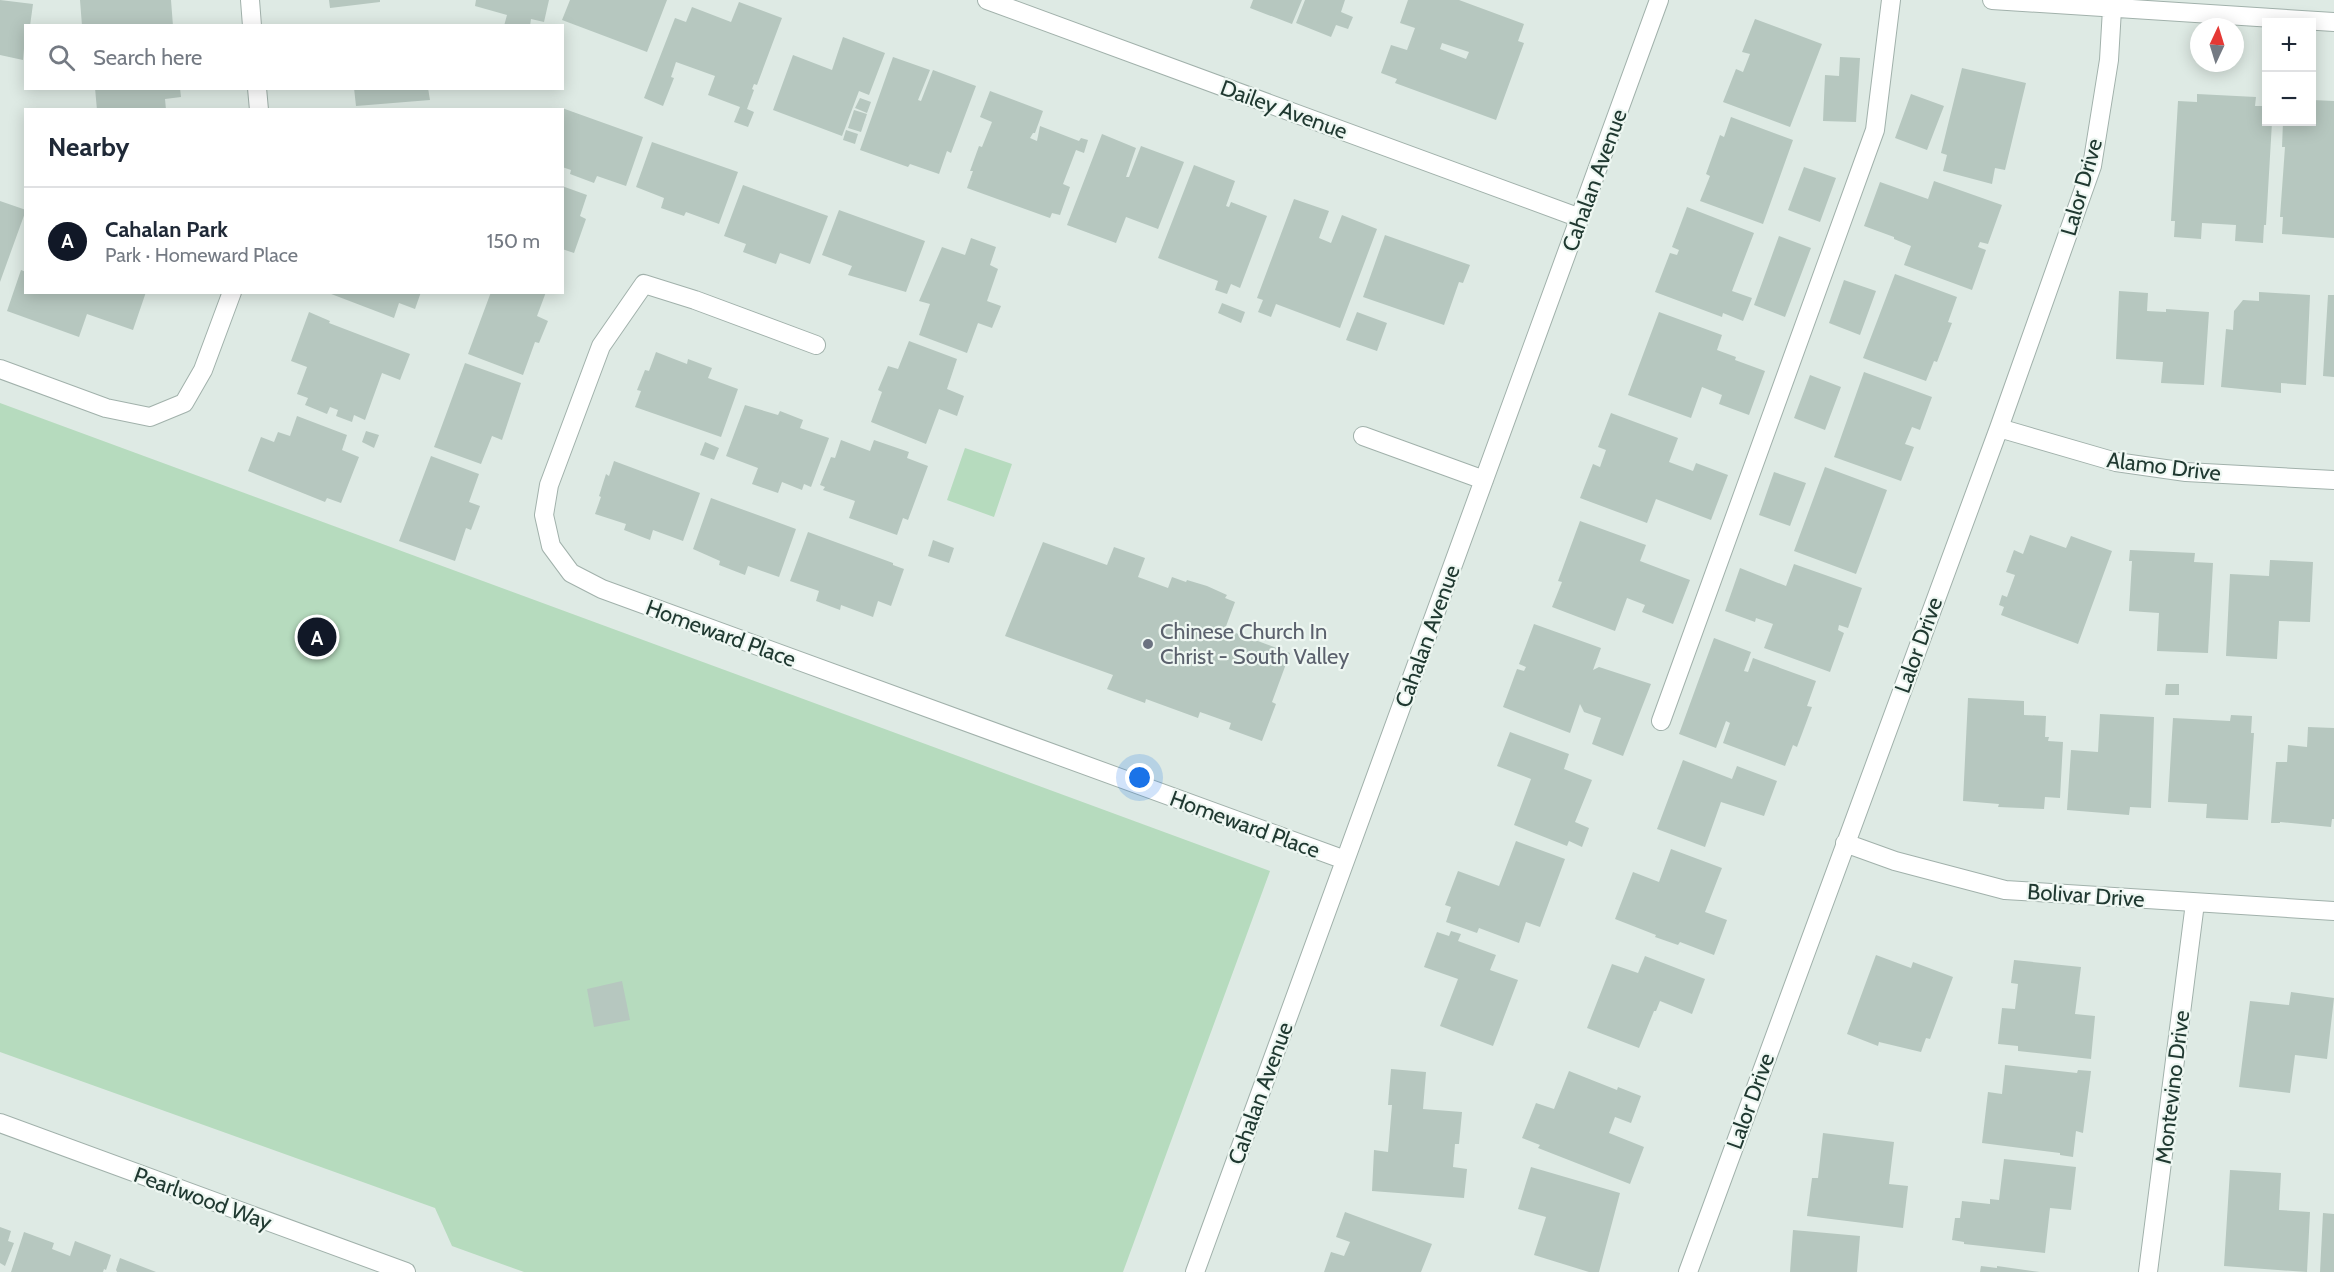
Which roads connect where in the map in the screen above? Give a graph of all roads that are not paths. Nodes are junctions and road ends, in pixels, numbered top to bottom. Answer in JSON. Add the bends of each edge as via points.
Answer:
{"nodes":[{"id":1,"x":250,"y":0,"type":"edge"},
{"id":2,"x":987,"y":0,"type":"edge"},
{"id":3,"x":1659,"y":0,"type":"edge"},
{"id":4,"x":1891,"y":0,"type":"edge"},
{"id":5,"x":1992,"y":0,"type":"edge"},
{"id":6,"x":2112,"y":9,"type":"junction"},
{"id":7,"x":2334,"y":22,"type":"edge"},
{"id":8,"x":252,"y":24,"type":"edge"},
{"id":9,"x":258,"y":90,"type":"edge"},
{"id":10,"x":259,"y":108,"type":"edge"},
{"id":11,"x":1580,"y":218,"type":"junction"},
{"id":12,"x":231,"y":294,"type":"edge"},
{"id":13,"x":816,"y":345,"type":"dead end"},
{"id":14,"x":0,"y":369,"type":"edge"},
{"id":15,"x":1999,"y":428,"type":"junction"},
{"id":16,"x":1363,"y":436,"type":"dead end"},
{"id":17,"x":1484,"y":480,"type":"junction"},
{"id":18,"x":2334,"y":480,"type":"edge"},
{"id":19,"x":1661,"y":721,"type":"dead end"},
{"id":20,"x":1845,"y":843,"type":"junction"},
{"id":21,"x":1345,"y":860,"type":"junction"},
{"id":22,"x":2195,"y":903,"type":"junction"},
{"id":23,"x":2334,"y":911,"type":"edge"},
{"id":24,"x":0,"y":1123,"type":"edge"},
{"id":25,"x":406,"y":1272,"type":"edge"},
{"id":26,"x":1195,"y":1272,"type":"edge"},
{"id":27,"x":1688,"y":1272,"type":"edge"},
{"id":28,"x":2148,"y":1272,"type":"edge"}],
"edges":[{"from":1,"to":8,"type":"street"},
{"from":2,"to":11,"type":"street","name":"Dailey Avenue"},
{"from":3,"to":11,"type":"street","name":"Cahalan Avenue"},
{"from":4,"to":19,"type":"street","via":[[1875,130]]},
{"from":5,"to":6,"type":"street"},
{"from":6,"to":7,"type":"street"},
{"from":6,"to":15,"type":"street","name":"Lalor Drive","via":[[2109,60],[2092,165]]},
{"from":9,"to":10,"type":"street"},
{"from":11,"to":17,"type":"street","name":"Cahalan Avenue"},
{"from":12,"to":14,"type":"street","via":[[203,370],[184,403],[150,417],[106,408]]},
{"from":13,"to":21,"type":"street","name":"Homeward Place","via":[[644,284],[602,346],[549,485],[544,515],[551,546],[572,573],[602,589]]},
{"from":15,"to":18,"type":"street","name":"Alamo Drive","via":[[2116,462],[2186,472]]},
{"from":15,"to":20,"type":"street","name":"Lalor Drive"},
{"from":16,"to":17,"type":"street"},
{"from":17,"to":21,"type":"street","name":"Cahalan Avenue"},
{"from":20,"to":22,"type":"street","name":"Bolivar Drive","via":[[1895,861],[2005,890]]},
{"from":20,"to":27,"type":"street","name":"Lalor Drive"},
{"from":21,"to":26,"type":"street","name":"Cahalan Avenue"},
{"from":22,"to":23,"type":"street","name":"Bolivar Drive"},
{"from":22,"to":28,"type":"street","name":"Montevino Drive"},
{"from":24,"to":25,"type":"street","name":"Pearlwood Way"}]}
